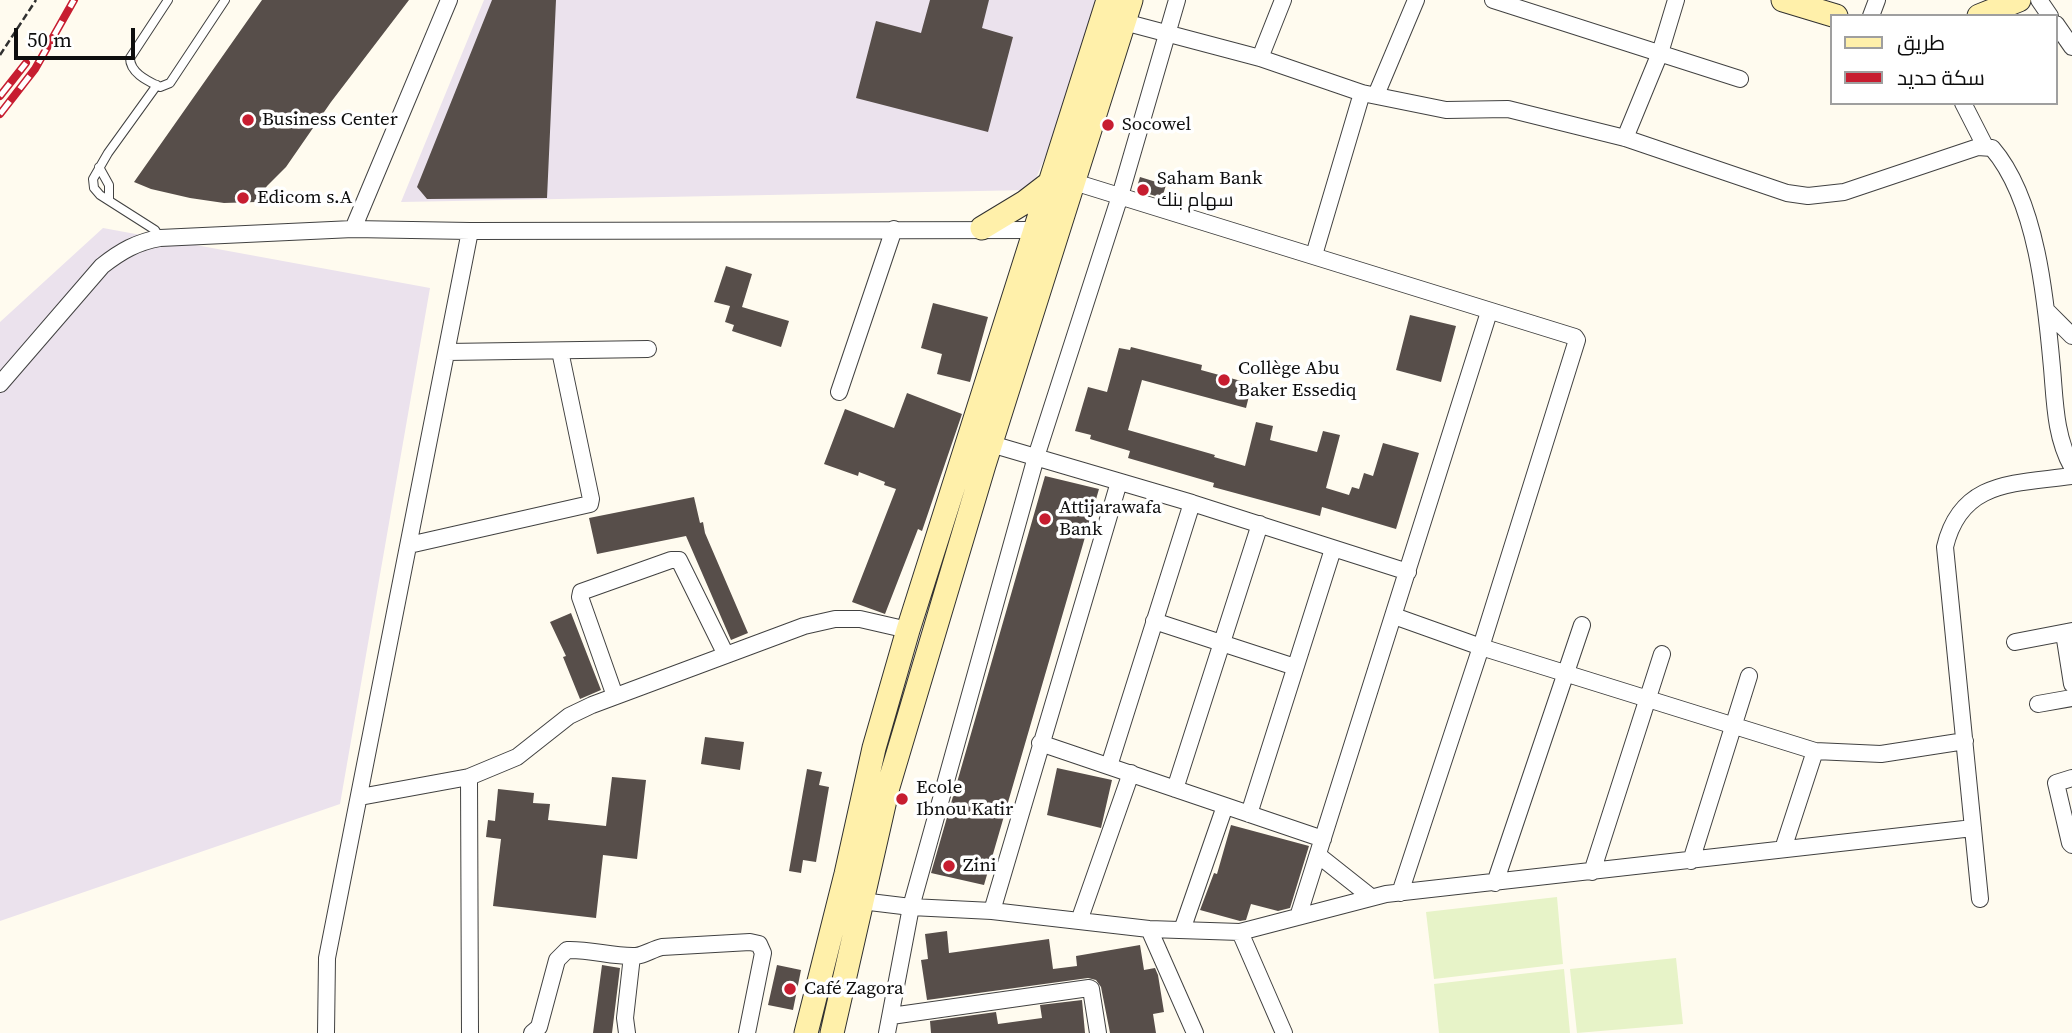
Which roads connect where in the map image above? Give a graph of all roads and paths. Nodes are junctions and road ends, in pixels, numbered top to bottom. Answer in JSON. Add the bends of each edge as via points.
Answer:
{"nodes":[{"id":1,"x":36,"y":0,"type":"edge"},
{"id":2,"x":168,"y":0,"type":"edge"},
{"id":3,"x":225,"y":0,"type":"edge"},
{"id":4,"x":449,"y":0,"type":"edge"},
{"id":5,"x":1108,"y":0,"type":"edge"},
{"id":6,"x":1177,"y":0,"type":"edge"},
{"id":7,"x":1283,"y":0,"type":"edge"},
{"id":8,"x":1416,"y":0,"type":"edge"},
{"id":9,"x":1493,"y":0,"type":"edge"},
{"id":10,"x":1676,"y":0,"type":"edge"},
{"id":11,"x":1783,"y":0,"type":"edge"},
{"id":12,"x":1542,"y":7,"type":"edge"},
{"id":13,"x":1824,"y":8,"type":"edge"},
{"id":14,"x":1128,"y":11,"type":"edge"},
{"id":15,"x":2058,"y":27,"type":"edge"},
{"id":16,"x":1168,"y":32,"type":"junction"},
{"id":17,"x":2072,"y":47,"type":"edge"},
{"id":18,"x":1660,"y":53,"type":"junction"},
{"id":19,"x":0,"y":55,"type":"edge"},
{"id":20,"x":1260,"y":58,"type":"junction"},
{"id":21,"x":1740,"y":79,"type":"dead end"},
{"id":22,"x":157,"y":85,"type":"junction"},
{"id":23,"x":1369,"y":94,"type":"junction"},
{"id":24,"x":1963,"y":105,"type":"edge"},
{"id":25,"x":1625,"y":138,"type":"junction"},
{"id":26,"x":1985,"y":146,"type":"junction"},
{"id":27,"x":99,"y":167,"type":"junction"},
{"id":28,"x":1062,"y":182,"type":"junction"},
{"id":29,"x":1120,"y":196,"type":"junction"},
{"id":30,"x":108,"y":199,"type":"junction"},
{"id":31,"x":982,"y":228,"type":"junction"},
{"id":32,"x":353,"y":229,"type":"junction"},
{"id":33,"x":894,"y":229,"type":"junction"},
{"id":34,"x":1036,"y":230,"type":"junction"},
{"id":35,"x":1060,"y":230,"type":"junction"},
{"id":36,"x":470,"y":231,"type":"junction"},
{"id":37,"x":160,"y":238,"type":"junction"},
{"id":38,"x":1314,"y":255,"type":"junction"},
{"id":39,"x":2047,"y":311,"type":"junction"},
{"id":40,"x":1489,"y":312,"type":"junction"},
{"id":41,"x":2072,"y":336,"type":"edge"},
{"id":42,"x":648,"y":349,"type":"dead end"},
{"id":43,"x":560,"y":351,"type":"junction"},
{"id":44,"x":447,"y":352,"type":"junction"},
{"id":45,"x":0,"y":384,"type":"edge"},
{"id":46,"x":839,"y":392,"type":"dead end"},
{"id":47,"x":991,"y":444,"type":"junction"},
{"id":48,"x":1036,"y":457,"type":"junction"},
{"id":49,"x":2072,"y":467,"type":"edge"},
{"id":50,"x":2072,"y":476,"type":"edge"},
{"id":51,"x":1119,"y":482,"type":"junction"},
{"id":52,"x":1192,"y":503,"type":"junction"},
{"id":53,"x":1260,"y":524,"type":"junction"},
{"id":54,"x":409,"y":545,"type":"junction"},
{"id":55,"x":1333,"y":549,"type":"junction"},
{"id":56,"x":1408,"y":572,"type":"junction"},
{"id":57,"x":1394,"y":615,"type":"junction"},
{"id":58,"x":1154,"y":621,"type":"junction"},
{"id":59,"x":1582,"y":625,"type":"dead end"},
{"id":60,"x":908,"y":629,"type":"junction"},
{"id":61,"x":2068,"y":632,"type":"edge"},
{"id":62,"x":2015,"y":642,"type":"dead end"},
{"id":63,"x":1221,"y":643,"type":"junction"},
{"id":64,"x":1481,"y":646,"type":"junction"},
{"id":65,"x":1661,"y":653,"type":"dead end"},
{"id":66,"x":726,"y":655,"type":"junction"},
{"id":67,"x":1295,"y":667,"type":"junction"},
{"id":68,"x":1565,"y":673,"type":"junction"},
{"id":69,"x":1749,"y":676,"type":"dead end"},
{"id":70,"x":2072,"y":684,"type":"edge"},
{"id":71,"x":615,"y":696,"type":"junction"},
{"id":72,"x":2072,"y":698,"type":"edge"},
{"id":73,"x":1647,"y":700,"type":"junction"},
{"id":74,"x":2038,"y":704,"type":"dead end"},
{"id":75,"x":1734,"y":726,"type":"junction"},
{"id":76,"x":1965,"y":741,"type":"junction"},
{"id":77,"x":1041,"y":743,"type":"junction"},
{"id":78,"x":1815,"y":751,"type":"junction"},
{"id":79,"x":1109,"y":766,"type":"junction"},
{"id":80,"x":1131,"y":773,"type":"junction"},
{"id":81,"x":469,"y":777,"type":"junction"},
{"id":82,"x":2072,"y":778,"type":"edge"},
{"id":83,"x":1175,"y":789,"type":"junction"},
{"id":84,"x":360,"y":797,"type":"junction"},
{"id":85,"x":1225,"y":806,"type":"junction"},
{"id":86,"x":1249,"y":814,"type":"junction"},
{"id":87,"x":1973,"y":828,"type":"junction"},
{"id":88,"x":1323,"y":839,"type":"junction"},
{"id":89,"x":2072,"y":845,"type":"edge"},
{"id":90,"x":1783,"y":849,"type":"junction"},
{"id":91,"x":1318,"y":855,"type":"junction"},
{"id":92,"x":1691,"y":861,"type":"junction"},
{"id":93,"x":1592,"y":872,"type":"junction"},
{"id":94,"x":1495,"y":883,"type":"junction"},
{"id":95,"x":1400,"y":893,"type":"junction"},
{"id":96,"x":1371,"y":897,"type":"junction"},
{"id":97,"x":851,"y":899,"type":"junction"},
{"id":98,"x":1980,"y":899,"type":"dead end"},
{"id":99,"x":911,"y":906,"type":"junction"},
{"id":100,"x":992,"y":911,"type":"junction"},
{"id":101,"x":1298,"y":917,"type":"junction"},
{"id":102,"x":1079,"y":921,"type":"junction"},
{"id":103,"x":1149,"y":929,"type":"junction"},
{"id":104,"x":1182,"y":930,"type":"junction"},
{"id":105,"x":1240,"y":932,"type":"junction"},
{"id":106,"x":632,"y":956,"type":"junction"},
{"id":107,"x":891,"y":1016,"type":"junction"},
{"id":108,"x":326,"y":1033,"type":"edge"},
{"id":109,"x":470,"y":1033,"type":"edge"},
{"id":110,"x":532,"y":1033,"type":"edge"},
{"id":111,"x":627,"y":1033,"type":"edge"},
{"id":112,"x":747,"y":1033,"type":"edge"},
{"id":113,"x":806,"y":1033,"type":"edge"},
{"id":114,"x":832,"y":1033,"type":"edge"},
{"id":115,"x":887,"y":1033,"type":"edge"},
{"id":116,"x":1098,"y":1033,"type":"edge"},
{"id":117,"x":1195,"y":1033,"type":"edge"},
{"id":118,"x":1284,"y":1033,"type":"edge"}],
"edges":[{"from":1,"to":19,"type":"path"},
{"from":2,"to":22,"type":"lane","via":[[130,58],[131,68]]},
{"from":3,"to":22,"type":"lane","via":[[170,83]]},
{"from":4,"to":32,"type":"street"},
{"from":5,"to":28,"type":"street"},
{"from":6,"to":16,"type":"street"},
{"from":7,"to":20,"type":"street"},
{"from":8,"to":23,"type":"street"},
{"from":9,"to":12,"type":"street"},
{"from":10,"to":18,"type":"street"},
{"from":11,"to":13,"type":"street"},
{"from":12,"to":18,"type":"street"},
{"from":14,"to":16,"type":"street"},
{"from":14,"to":28,"type":"street"},
{"from":15,"to":17,"type":"street"},
{"from":16,"to":20,"type":"street"},
{"from":16,"to":29,"type":"street"},
{"from":18,"to":21,"type":"street"},
{"from":18,"to":25,"type":"street"},
{"from":20,"to":23,"type":"street"},
{"from":22,"to":27,"type":"lane"},
{"from":23,"to":25,"type":"street","via":[[1446,110],[1508,109]]},
{"from":23,"to":38,"type":"street"},
{"from":24,"to":26,"type":"street"},
{"from":25,"to":26,"type":"street","via":[[1808,196],[1844,192]]},
{"from":26,"to":39,"type":"street","via":[[2005,163],[2017,186]]},
{"from":27,"to":30,"type":"lane","via":[[109,185]]},
{"from":27,"to":30,"type":"lane","via":[[93,183]]},
{"from":28,"to":29,"type":"street"},
{"from":28,"to":31,"type":"street"},
{"from":28,"to":34,"type":"street"},
{"from":28,"to":35,"type":"street"},
{"from":29,"to":38,"type":"street"},
{"from":29,"to":48,"type":"street"},
{"from":30,"to":37,"type":"lane"},
{"from":31,"to":33,"type":"street"},
{"from":31,"to":34,"type":"street"},
{"from":32,"to":36,"type":"street"},
{"from":32,"to":37,"type":"street"},
{"from":33,"to":36,"type":"street"},
{"from":33,"to":46,"type":"street"},
{"from":34,"to":35,"type":"street"},
{"from":34,"to":60,"type":"street"},
{"from":35,"to":47,"type":"street"},
{"from":36,"to":44,"type":"street"},
{"from":37,"to":45,"type":"street","via":[[121,251],[102,266]]},
{"from":38,"to":40,"type":"street"},
{"from":39,"to":41,"type":"street"},
{"from":39,"to":49,"type":"street","via":[[2058,431]]},
{"from":40,"to":56,"type":"street"},
{"from":40,"to":64,"type":"street","via":[[1575,337],[1577,344]]},
{"from":42,"to":43,"type":"street"},
{"from":43,"to":44,"type":"street"},
{"from":43,"to":54,"type":"street","via":[[590,505]]},
{"from":44,"to":54,"type":"street"},
{"from":47,"to":48,"type":"street"},
{"from":47,"to":97,"type":"street"},
{"from":48,"to":51,"type":"street"},
{"from":48,"to":99,"type":"street"},
{"from":50,"to":76,"type":"street","via":[[1993,487],[1964,508],[1949,531],[1945,547]]},
{"from":51,"to":52,"type":"street"},
{"from":51,"to":77,"type":"street"},
{"from":52,"to":53,"type":"street"},
{"from":52,"to":58,"type":"street"},
{"from":53,"to":55,"type":"street"},
{"from":53,"to":63,"type":"street"},
{"from":54,"to":84,"type":"street"},
{"from":55,"to":56,"type":"street"},
{"from":55,"to":67,"type":"street"},
{"from":56,"to":57,"type":"street"},
{"from":57,"to":64,"type":"street"},
{"from":57,"to":88,"type":"street"},
{"from":58,"to":63,"type":"street"},
{"from":58,"to":79,"type":"street"},
{"from":59,"to":68,"type":"street"},
{"from":60,"to":66,"type":"street","via":[[835,619]]},
{"from":60,"to":97,"type":"street","via":[[874,748]]},
{"from":61,"to":62,"type":"street"},
{"from":61,"to":70,"type":"street"},
{"from":63,"to":67,"type":"street"},
{"from":63,"to":83,"type":"street"},
{"from":64,"to":68,"type":"street"},
{"from":64,"to":95,"type":"street"},
{"from":65,"to":73,"type":"street"},
{"from":66,"to":71,"type":"street"},
{"from":66,"to":71,"type":"street","via":[[679,560],[581,592]]},
{"from":67,"to":86,"type":"street"},
{"from":68,"to":73,"type":"street"},
{"from":68,"to":94,"type":"street"},
{"from":69,"to":75,"type":"street"},
{"from":71,"to":81,"type":"street","via":[[569,716],[517,757]]},
{"from":72,"to":74,"type":"street"},
{"from":73,"to":75,"type":"street"},
{"from":73,"to":93,"type":"street"},
{"from":75,"to":78,"type":"street"},
{"from":75,"to":92,"type":"street"},
{"from":76,"to":78,"type":"street","via":[[1881,754]]},
{"from":76,"to":87,"type":"street"},
{"from":77,"to":79,"type":"street"},
{"from":77,"to":100,"type":"street"},
{"from":78,"to":90,"type":"street"},
{"from":79,"to":80,"type":"street"},
{"from":80,"to":83,"type":"street"},
{"from":80,"to":102,"type":"street"},
{"from":81,"to":84,"type":"street"},
{"from":81,"to":109,"type":"street"},
{"from":82,"to":89,"type":"street","via":[[2056,783]]},
{"from":83,"to":85,"type":"street"},
{"from":84,"to":108,"type":"street","via":[[327,958]]},
{"from":85,"to":86,"type":"street"},
{"from":85,"to":104,"type":"street"},
{"from":86,"to":88,"type":"street"},
{"from":87,"to":90,"type":"street"},
{"from":87,"to":98,"type":"street"},
{"from":88,"to":91,"type":"street"},
{"from":90,"to":92,"type":"street"},
{"from":91,"to":96,"type":"street"},
{"from":91,"to":101,"type":"street"},
{"from":92,"to":93,"type":"street"},
{"from":93,"to":94,"type":"street"},
{"from":94,"to":95,"type":"street"},
{"from":95,"to":96,"type":"street"},
{"from":96,"to":101,"type":"street"},
{"from":97,"to":99,"type":"street"},
{"from":97,"to":113,"type":"street"},
{"from":97,"to":114,"type":"street"},
{"from":99,"to":100,"type":"street"},
{"from":99,"to":107,"type":"street"},
{"from":100,"to":102,"type":"street"},
{"from":101,"to":105,"type":"street"},
{"from":102,"to":103,"type":"street"},
{"from":103,"to":104,"type":"street"},
{"from":103,"to":117,"type":"street"},
{"from":104,"to":105,"type":"street"},
{"from":105,"to":118,"type":"street"},
{"from":106,"to":110,"type":"street","via":[[567,950],[555,968],[539,1027]]},
{"from":106,"to":111,"type":"street"},
{"from":106,"to":112,"type":"street","via":[[662,947],[760,944],[763,953]]},
{"from":107,"to":115,"type":"street"},
{"from":107,"to":116,"type":"street","via":[[1089,988]]}]}
